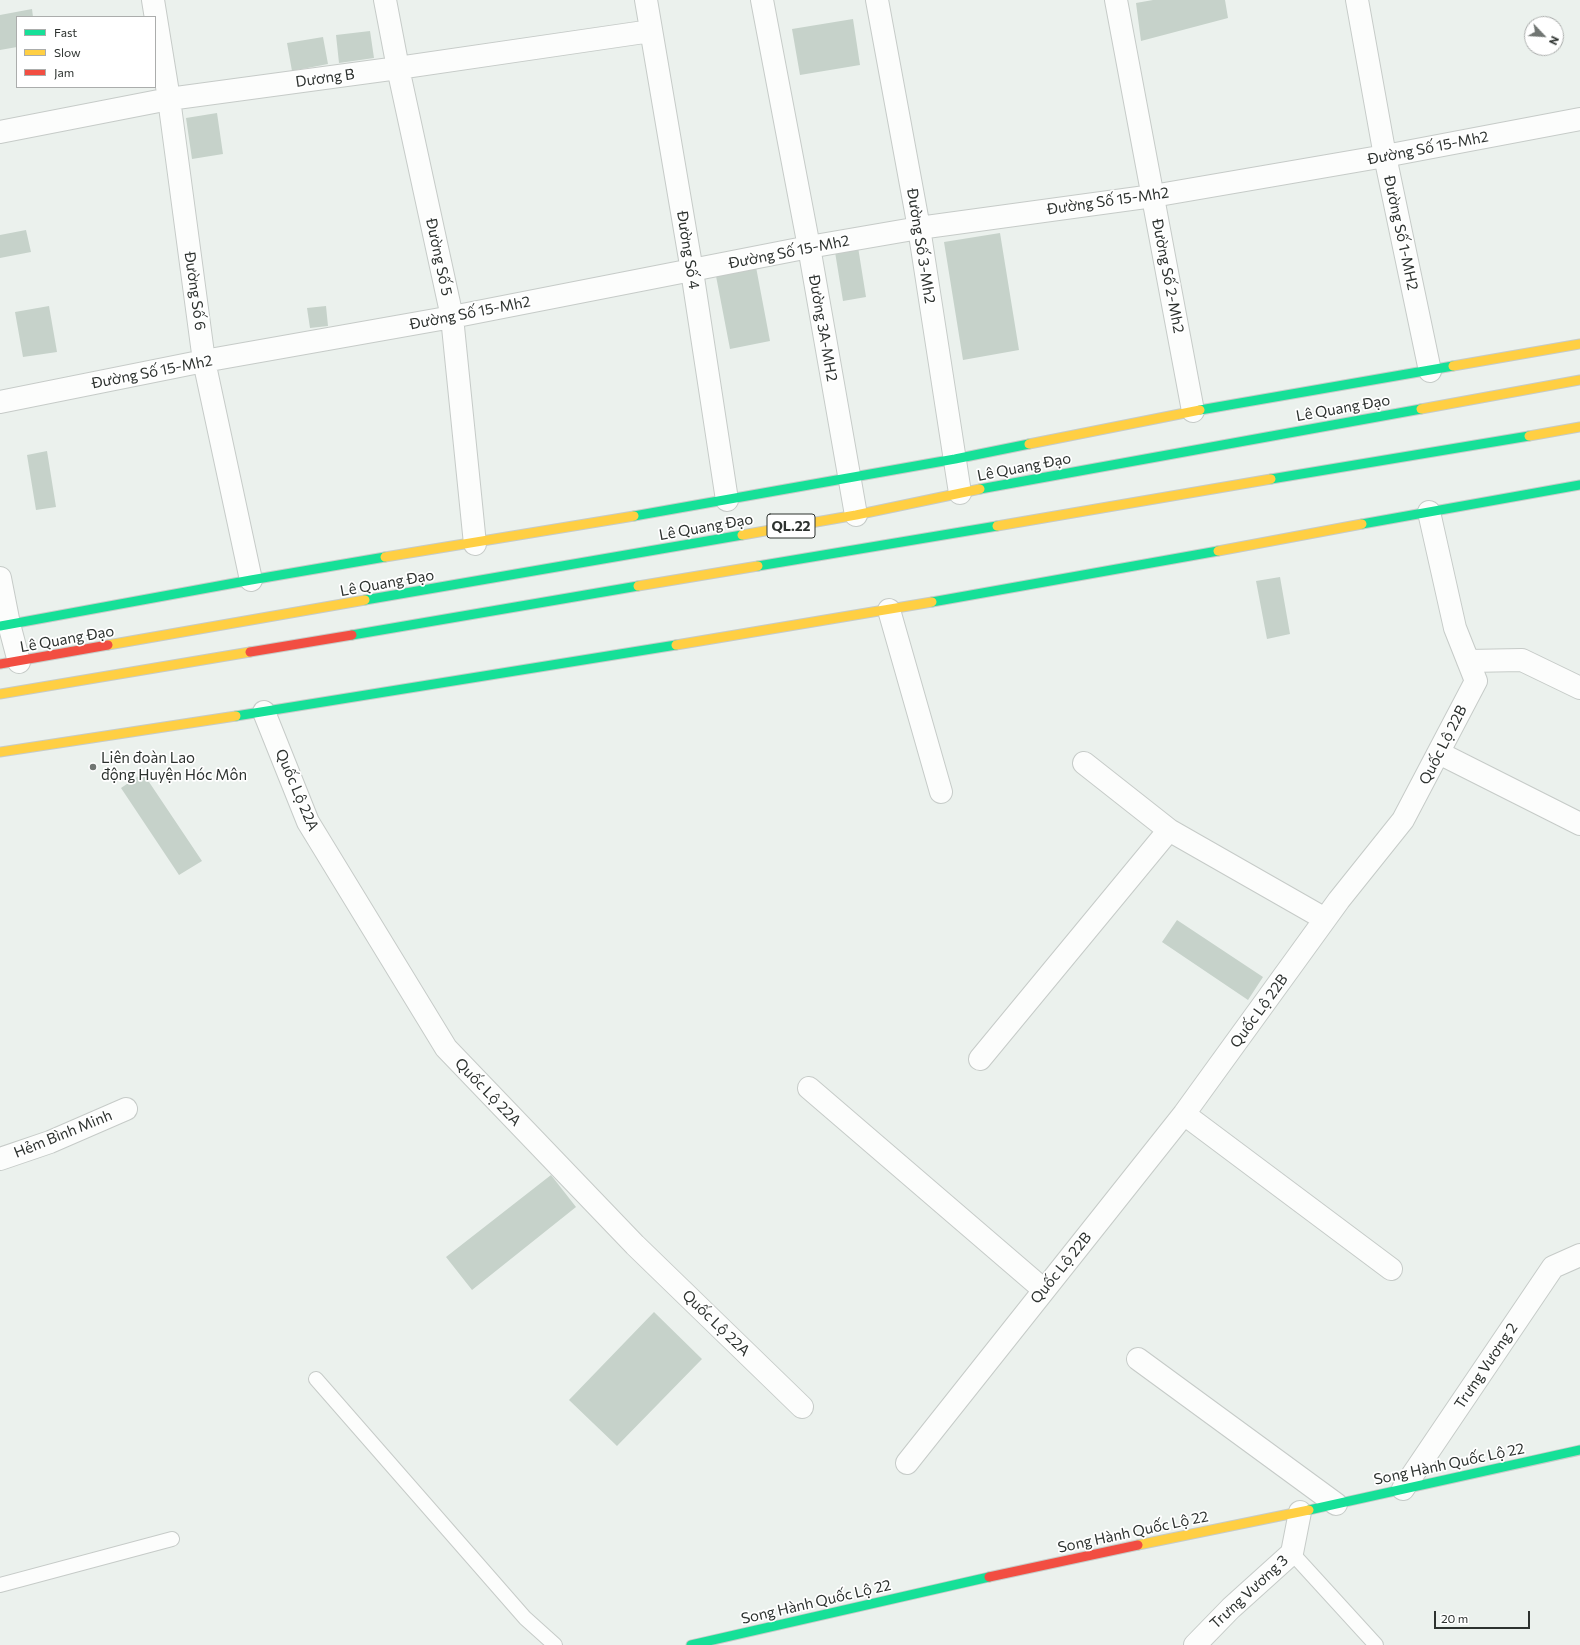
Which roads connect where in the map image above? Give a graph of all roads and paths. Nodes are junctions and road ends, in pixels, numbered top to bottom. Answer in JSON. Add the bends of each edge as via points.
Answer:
{"nodes":[{"id":1,"x":153,"y":0,"type":"edge"},
{"id":2,"x":385,"y":0,"type":"edge"},
{"id":3,"x":646,"y":0,"type":"edge"},
{"id":4,"x":762,"y":0,"type":"edge"},
{"id":5,"x":878,"y":0,"type":"edge"},
{"id":6,"x":1116,"y":0,"type":"edge"},
{"id":7,"x":1358,"y":0,"type":"edge"},
{"id":8,"x":156,"y":16,"type":"edge"},
{"id":9,"x":156,"y":19,"type":"edge"},
{"id":10,"x":651,"y":31,"type":"junction"},
{"id":11,"x":398,"y":68,"type":"junction"},
{"id":12,"x":169,"y":99,"type":"junction"},
{"id":13,"x":1580,"y":119,"type":"edge"},
{"id":14,"x":0,"y":132,"type":"edge"},
{"id":15,"x":1385,"y":156,"type":"junction"},
{"id":16,"x":1153,"y":196,"type":"junction"},
{"id":17,"x":919,"y":228,"type":"junction"},
{"id":18,"x":809,"y":247,"type":"junction"},
{"id":19,"x":692,"y":271,"type":"junction"},
{"id":20,"x":452,"y":317,"type":"junction"},
{"id":21,"x":1580,"y":344,"type":"edge"},
{"id":22,"x":204,"y":361,"type":"junction"},
{"id":23,"x":1430,"y":370,"type":"junction"},
{"id":24,"x":1580,"y":380,"type":"edge"},
{"id":25,"x":0,"y":402,"type":"edge"},
{"id":26,"x":1193,"y":412,"type":"junction"},
{"id":27,"x":1580,"y":427,"type":"edge"},
{"id":28,"x":956,"y":459,"type":"junction"},
{"id":29,"x":850,"y":477,"type":"junction"},
{"id":30,"x":1580,"y":486,"type":"edge"},
{"id":31,"x":960,"y":493,"type":"junction"},
{"id":32,"x":727,"y":500,"type":"junction"},
{"id":33,"x":1429,"y":512,"type":"junction"},
{"id":34,"x":856,"y":515,"type":"junction"},
{"id":35,"x":475,"y":544,"type":"junction"},
{"id":36,"x":0,"y":578,"type":"edge"},
{"id":37,"x":251,"y":580,"type":"junction"},
{"id":38,"x":889,"y":610,"type":"junction"},
{"id":39,"x":5,"y":625,"type":"edge"},
{"id":40,"x":1468,"y":661,"type":"junction"},
{"id":41,"x":10,"y":663,"type":"edge"},
{"id":42,"x":1580,"y":688,"type":"edge"},
{"id":43,"x":0,"y":694,"type":"edge"},
{"id":44,"x":264,"y":712,"type":"junction"},
{"id":45,"x":0,"y":752,"type":"edge"},
{"id":46,"x":1438,"y":754,"type":"junction"},
{"id":47,"x":1084,"y":763,"type":"dead end"},
{"id":48,"x":941,"y":792,"type":"dead end"},
{"id":49,"x":1580,"y":824,"type":"edge"},
{"id":50,"x":1169,"y":830,"type":"junction"},
{"id":51,"x":1325,"y":919,"type":"junction"},
{"id":52,"x":980,"y":1059,"type":"dead end"},
{"id":53,"x":809,"y":1088,"type":"dead end"},
{"id":54,"x":126,"y":1108,"type":"dead end"},
{"id":55,"x":1184,"y":1114,"type":"junction"},
{"id":56,"x":0,"y":1159,"type":"edge"},
{"id":57,"x":1580,"y":1255,"type":"edge"},
{"id":58,"x":1390,"y":1269,"type":"dead end"},
{"id":59,"x":1044,"y":1290,"type":"junction"},
{"id":60,"x":1138,"y":1360,"type":"dead end"},
{"id":61,"x":316,"y":1379,"type":"dead end"},
{"id":62,"x":802,"y":1407,"type":"dead end"},
{"id":63,"x":1580,"y":1450,"type":"edge"},
{"id":64,"x":908,"y":1463,"type":"dead end"},
{"id":65,"x":1403,"y":1489,"type":"junction"},
{"id":66,"x":1336,"y":1504,"type":"junction"},
{"id":67,"x":1300,"y":1512,"type":"junction"},
{"id":68,"x":172,"y":1539,"type":"dead end"},
{"id":69,"x":1292,"y":1553,"type":"junction"},
{"id":70,"x":0,"y":1585,"type":"edge"},
{"id":71,"x":556,"y":1645,"type":"edge"},
{"id":72,"x":692,"y":1645,"type":"edge"},
{"id":73,"x":1195,"y":1645,"type":"edge"},
{"id":74,"x":1376,"y":1645,"type":"edge"}],
"edges":[{"from":1,"to":8,"type":"street","name":"Đường Số 6"},
{"from":2,"to":11,"type":"street","name":"Đường Số 5"},
{"from":3,"to":10,"type":"street","name":"Đường Số 4"},
{"from":4,"to":18,"type":"street","name":"Đường 3A-MH2"},
{"from":5,"to":17,"type":"street","name":"Đường Số 3-Mh2"},
{"from":6,"to":16,"type":"street","name":"Đường Số 2-Mh2"},
{"from":7,"to":15,"type":"street","name":"Đường Số 1-MH2"},
{"from":9,"to":12,"type":"street","name":"Đường Số 6"},
{"from":10,"to":11,"type":"street","name":"Dương B"},
{"from":10,"to":19,"type":"street","name":"Đường Số 4"},
{"from":11,"to":12,"type":"street","name":"Dương B"},
{"from":11,"to":20,"type":"street","name":"Đường Số 5"},
{"from":12,"to":14,"type":"street","name":"Dương B"},
{"from":12,"to":22,"type":"street","name":"Đường Số 6"},
{"from":13,"to":15,"type":"street","name":"Đường Số 15-Mh2"},
{"from":15,"to":16,"type":"street","name":"Đường Số 15-Mh2"},
{"from":15,"to":23,"type":"street","name":"Đường Số 1-MH2"},
{"from":16,"to":17,"type":"street","name":"Đường Số 15-Mh2"},
{"from":16,"to":26,"type":"street","name":"Đường Số 2-Mh2"},
{"from":17,"to":18,"type":"street","name":"Đường Số 15-Mh2"},
{"from":17,"to":28,"type":"street","name":"Đường Số 3-Mh2"},
{"from":18,"to":19,"type":"street","name":"Đường Số 15-Mh2"},
{"from":18,"to":29,"type":"street","name":"Đường 3A-MH2"},
{"from":19,"to":20,"type":"street","name":"Đường Số 15-Mh2"},
{"from":19,"to":32,"type":"street","name":"Đường Số 4"},
{"from":20,"to":22,"type":"street","name":"Đường Số 15-Mh2"},
{"from":20,"to":35,"type":"street","name":"Đường Số 5"},
{"from":21,"to":23,"type":"main road","name":"Lê Quang Đạo","number":"QL.22"},
{"from":22,"to":25,"type":"street","name":"Đường Số 15-Mh2"},
{"from":22,"to":37,"type":"street","name":"Đường Số 6"},
{"from":23,"to":26,"type":"main road","name":"Lê Quang Đạo","number":"QL.22"},
{"from":24,"to":31,"type":"main road","name":"Lê Quang Đạo","number":"QL.22"},
{"from":26,"to":28,"type":"main road","name":"Lê Quang Đạo","number":"QL.22"},
{"from":27,"to":43,"type":"main road","number":"QL.22"},
{"from":28,"to":29,"type":"main road","name":"Lê Quang Đạo","number":"QL.22"},
{"from":28,"to":31,"type":"street","name":"Đường Số 3-Mh2"},
{"from":29,"to":32,"type":"main road","name":"Lê Quang Đạo","number":"QL.22"},
{"from":29,"to":34,"type":"street","name":"Đường 3A-MH2"},
{"from":30,"to":33,"type":"main road"},
{"from":31,"to":34,"type":"main road","name":"Lê Quang Đạo","number":"QL.22"},
{"from":32,"to":35,"type":"main road","name":"Lê Quang Đạo","number":"QL.22"},
{"from":33,"to":38,"type":"main road"},
{"from":33,"to":40,"type":"street","name":"Quốc Lộ 22B","via":[[1455,628]]},
{"from":34,"to":41,"type":"main road","name":"Lê Quang Đạo","number":"QL.22"},
{"from":35,"to":37,"type":"main road","name":"Lê Quang Đạo","number":"QL.22"},
{"from":36,"to":39,"type":"street"},
{"from":37,"to":39,"type":"main road","name":"Lê Quang Đạo","number":"QL.22"},
{"from":38,"to":44,"type":"main road"},
{"from":38,"to":48,"type":"street"},
{"from":39,"to":41,"type":"street"},
{"from":40,"to":42,"type":"street","via":[[1522,660]]},
{"from":40,"to":46,"type":"street","name":"Quốc Lộ 22B","via":[[1476,681]]},
{"from":44,"to":45,"type":"main road"},
{"from":44,"to":62,"type":"street","name":"Quốc Lộ 22A","via":[[308,822],[446,1048],[635,1245]]},
{"from":46,"to":49,"type":"street"},
{"from":46,"to":51,"type":"street","name":"Quốc Lộ 22B","via":[[1403,820]]},
{"from":47,"to":50,"type":"street"},
{"from":50,"to":51,"type":"street"},
{"from":50,"to":52,"type":"street"},
{"from":51,"to":55,"type":"street","name":"Quốc Lộ 22B"},
{"from":53,"to":59,"type":"street"},
{"from":54,"to":56,"type":"street","name":"Hẻm Bình Minh","via":[[50,1142]]},
{"from":55,"to":58,"type":"street"},
{"from":55,"to":59,"type":"street","name":"Quốc Lộ 22B"},
{"from":57,"to":65,"type":"street","name":"Trưng Vương 2","via":[[1553,1267]]},
{"from":59,"to":64,"type":"street","name":"Quốc Lộ 22B"},
{"from":60,"to":66,"type":"street"},
{"from":61,"to":71,"type":"lane","via":[[525,1618]]},
{"from":63,"to":65,"type":"main road","name":"Song Hành Quốc Lộ 22"},
{"from":65,"to":66,"type":"main road","name":"Song Hành Quốc Lộ 22"},
{"from":66,"to":67,"type":"main road","name":"Song Hành Quốc Lộ 22"},
{"from":67,"to":69,"type":"street","name":"Trưng Vương 3"},
{"from":67,"to":72,"type":"main road","name":"Song Hành Quốc Lộ 22","via":[[1029,1568]]},
{"from":68,"to":70,"type":"lane"},
{"from":69,"to":73,"type":"street","name":"Trưng Vương 3","via":[[1231,1608]]},
{"from":69,"to":74,"type":"lane"}]}
